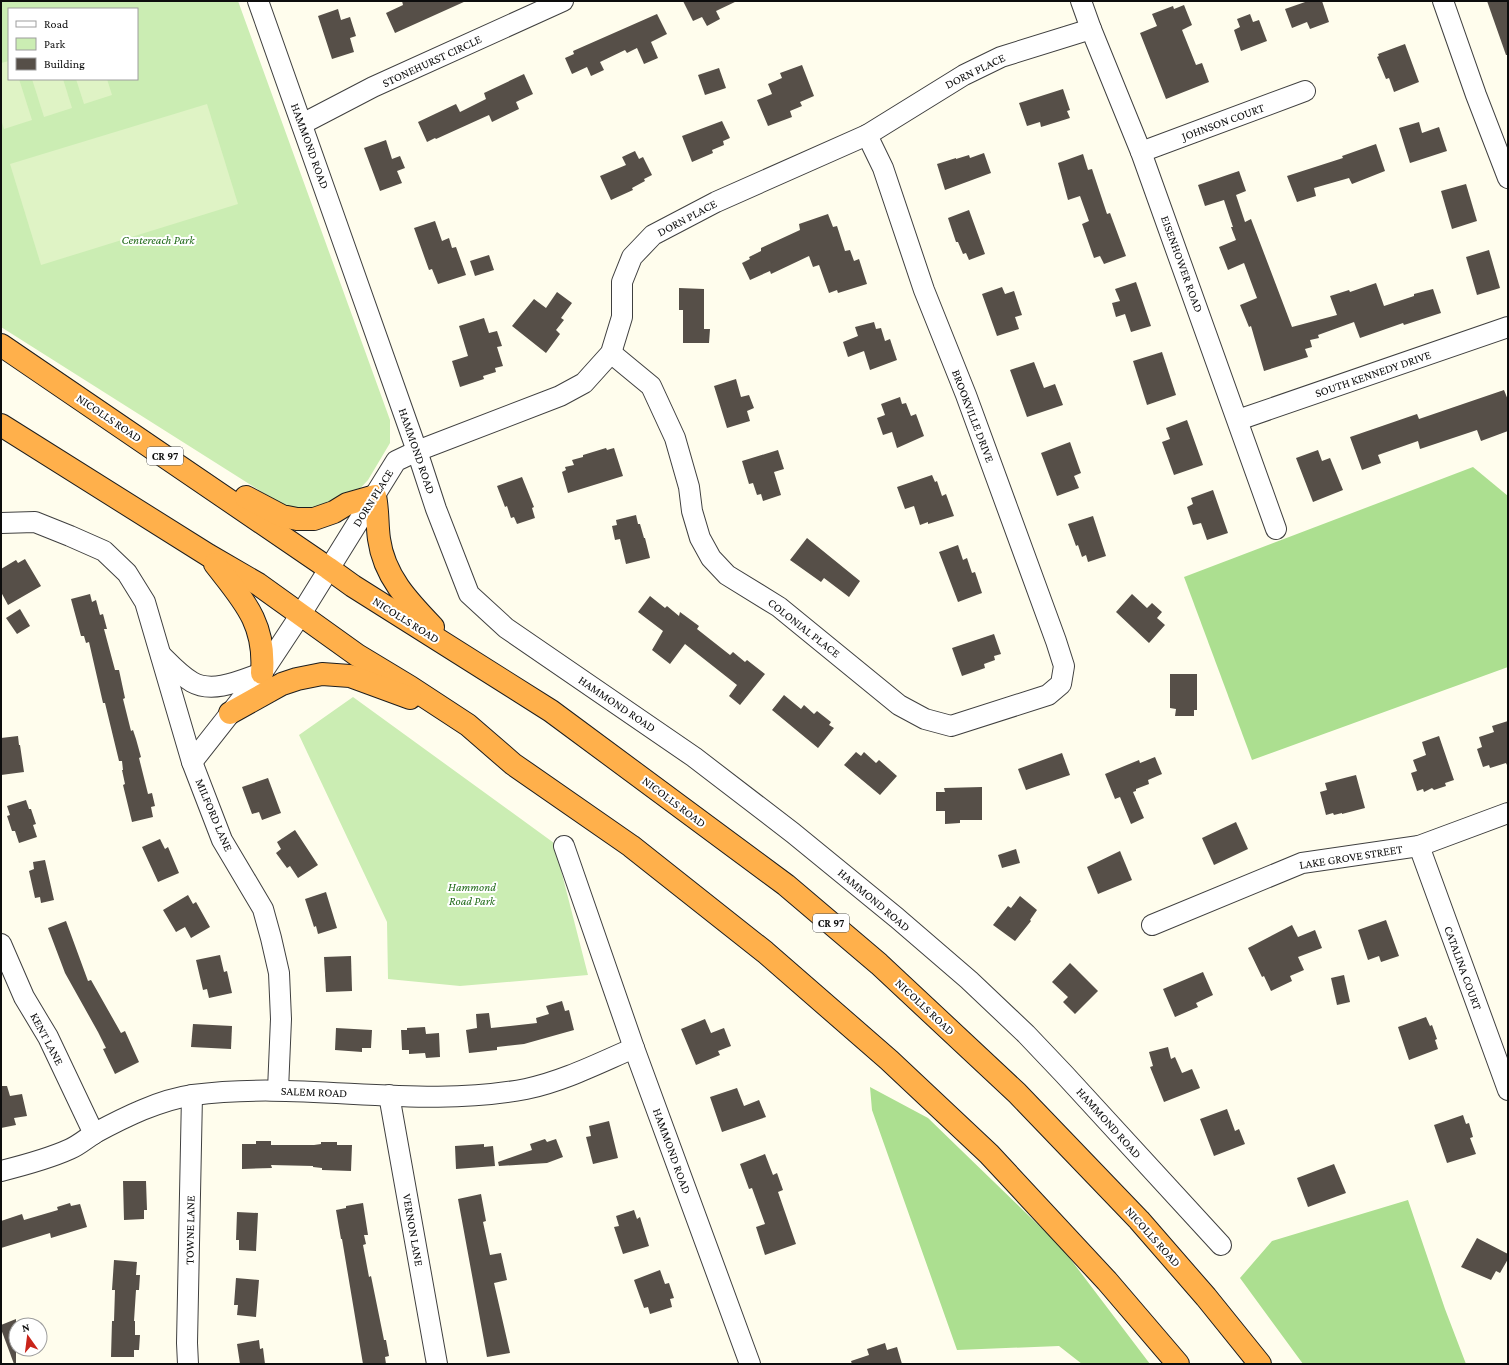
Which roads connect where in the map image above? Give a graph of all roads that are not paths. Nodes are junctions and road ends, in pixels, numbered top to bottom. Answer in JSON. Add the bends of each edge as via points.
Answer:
{"nodes":[{"id":1,"x":258,"y":1,"type":"edge"},
{"id":2,"x":563,"y":1,"type":"edge"},
{"id":3,"x":1081,"y":1,"type":"edge"},
{"id":4,"x":1443,"y":1,"type":"edge"},
{"id":5,"x":1091,"y":29,"type":"junction"},
{"id":6,"x":1305,"y":91,"type":"dead end"},
{"id":7,"x":302,"y":124,"type":"junction"},
{"id":8,"x":867,"y":135,"type":"junction"},
{"id":9,"x":1141,"y":152,"type":"junction"},
{"id":10,"x":1508,"y":178,"type":"edge"},
{"id":11,"x":1508,"y":327,"type":"edge"},
{"id":12,"x":1,"y":345,"type":"edge"},
{"id":13,"x":611,"y":353,"type":"junction"},
{"id":14,"x":1238,"y":420,"type":"junction"},
{"id":15,"x":1,"y":425,"type":"edge"},
{"id":16,"x":417,"y":451,"type":"junction"},
{"id":17,"x":190,"y":474,"type":"junction"},
{"id":18,"x":375,"y":496,"type":"junction"},
{"id":19,"x":1,"y":523,"type":"edge"},
{"id":20,"x":1276,"y":529,"type":"dead end"},
{"id":21,"x":208,"y":555,"type":"junction"},
{"id":22,"x":328,"y":568,"type":"junction"},
{"id":23,"x":300,"y":614,"type":"junction"},
{"id":24,"x":454,"y":650,"type":"junction"},
{"id":25,"x":161,"y":655,"type":"junction"},
{"id":26,"x":262,"y":673,"type":"junction"},
{"id":27,"x":1048,"y":694,"type":"joint"},
{"id":28,"x":230,"y":713,"type":"junction"},
{"id":29,"x":449,"y":713,"type":"junction"},
{"id":30,"x":192,"y":762,"type":"junction"},
{"id":31,"x":1508,"y":814,"type":"edge"},
{"id":32,"x":564,"y":846,"type":"dead end"},
{"id":33,"x":1419,"y":846,"type":"junction"},
{"id":34,"x":1152,"y":925,"type":"dead end"},
{"id":35,"x":1,"y":944,"type":"edge"},
{"id":36,"x":634,"y":1048,"type":"junction"},
{"id":37,"x":278,"y":1090,"type":"junction"},
{"id":38,"x":1508,"y":1090,"type":"edge"},
{"id":39,"x":192,"y":1095,"type":"junction"},
{"id":40,"x":389,"y":1095,"type":"junction"},
{"id":41,"x":94,"y":1134,"type":"junction"},
{"id":42,"x":1,"y":1171,"type":"edge"},
{"id":43,"x":1221,"y":1245,"type":"dead end"},
{"id":44,"x":188,"y":1364,"type":"edge"},
{"id":45,"x":437,"y":1364,"type":"edge"},
{"id":46,"x":750,"y":1364,"type":"edge"},
{"id":47,"x":1178,"y":1364,"type":"edge"},
{"id":48,"x":1260,"y":1364,"type":"edge"}],
"edges":[{"from":1,"to":7,"type":"street","name":"HAMMOND ROAD"},
{"from":2,"to":7,"type":"street","name":"STONEHURST CIRCLE","via":[[373,87]]},
{"from":3,"to":5,"type":"street","name":"EISENHOWER ROAD"},
{"from":4,"to":10,"type":"street"},
{"from":5,"to":8,"type":"street","name":"DORN PLACE","via":[[1000,57],[964,75]]},
{"from":5,"to":9,"type":"street","name":"EISENHOWER ROAD"},
{"from":6,"to":9,"type":"street","name":"JOHNSON COURT"},
{"from":7,"to":16,"type":"street","name":"HAMMOND ROAD"},
{"from":8,"to":13,"type":"street","name":"DORN PLACE","via":[[716,202],[653,235],[632,257],[622,282],[622,317]]},
{"from":8,"to":27,"type":"street","name":"BROOKVILLE DRIVE","via":[[883,168],[924,290],[966,395],[1056,641],[1064,666],[1061,684]]},
{"from":9,"to":14,"type":"street","name":"EISENHOWER ROAD"},
{"from":11,"to":14,"type":"street","name":"SOUTH KENNEDY DRIVE"},
{"from":12,"to":17,"type":"highway","name":"NICOLLS ROAD","number":"CR 97"},
{"from":13,"to":16,"type":"street","name":"DORN PLACE","via":[[584,383],[560,396]]},
{"from":13,"to":27,"type":"street","name":"COLONIAL PLACE","via":[[651,386],[675,438],[700,538],[711,558],[727,575],[779,606],[900,705],[925,719],[951,726]]},
{"from":14,"to":20,"type":"street","name":"EISENHOWER ROAD"},
{"from":15,"to":21,"type":"highway"},
{"from":16,"to":18,"type":"street","name":"DORN PLACE","via":[[396,461]]},
{"from":16,"to":43,"type":"street","name":"HAMMOND ROAD","via":[[469,594],[506,628],[694,757],[793,833],[945,959],[1026,1034]]},
{"from":17,"to":18,"type":"highway","via":[[250,498],[282,516],[297,518],[314,519],[347,504]]},
{"from":17,"to":22,"type":"highway","name":"NICOLLS ROAD","number":"CR 97"},
{"from":18,"to":22,"type":"street","name":"DORN PLACE"},
{"from":18,"to":24,"type":"highway","via":[[379,539],[384,561],[394,582]]},
{"from":19,"to":25,"type":"street","name":"MILFORD LANE","via":[[35,522],[104,551],[127,573],[146,602]]},
{"from":21,"to":23,"type":"highway","via":[[258,584]]},
{"from":21,"to":26,"type":"highway","via":[[255,620],[263,655]]},
{"from":22,"to":23,"type":"street","name":"DORN PLACE"},
{"from":22,"to":24,"type":"highway","name":"NICOLLS ROAD","number":"CR 97"},
{"from":23,"to":26,"type":"street","name":"DORN PLACE"},
{"from":23,"to":29,"type":"highway","via":[[357,655]]},
{"from":24,"to":48,"type":"highway","name":"NICOLLS ROAD","number":"CR 97","via":[[551,711],[786,885],[879,964],[1018,1093],[1106,1185],[1206,1297]]},
{"from":25,"to":26,"type":"street","via":[[193,683],[209,687]]},
{"from":25,"to":30,"type":"street","name":"MILFORD LANE"},
{"from":26,"to":28,"type":"street","name":"DORN PLACE"},
{"from":28,"to":29,"type":"highway","via":[[282,684],[297,678],[322,674],[350,676]]},
{"from":28,"to":30,"type":"street","name":"DORN PLACE"},
{"from":29,"to":47,"type":"highway","via":[[468,725],[513,764],[631,846],[765,952],[889,1060],[989,1154],[1107,1281]]},
{"from":30,"to":37,"type":"street","name":"MILFORD LANE","via":[[222,840],[263,909],[271,938],[279,973],[281,1019]]},
{"from":31,"to":33,"type":"street","name":"LAKE GROVE STREET"},
{"from":32,"to":36,"type":"street","name":"HAMMOND ROAD"},
{"from":33,"to":34,"type":"street","name":"LAKE GROVE STREET","via":[[1302,863]]},
{"from":33,"to":38,"type":"street","name":"CATALINA COURT"},
{"from":35,"to":41,"type":"street","name":"KENT LANE","via":[[24,997],[48,1037]]},
{"from":36,"to":40,"type":"street","name":"SALEM ROAD","via":[[569,1076],[527,1088],[484,1095]]},
{"from":36,"to":46,"type":"street","name":"HAMMOND ROAD"},
{"from":37,"to":39,"type":"street","name":"SALEM ROAD"},
{"from":37,"to":40,"type":"street","name":"SALEM ROAD"},
{"from":39,"to":41,"type":"street","name":"SALEM ROAD","via":[[164,1102]]},
{"from":39,"to":44,"type":"street","name":"TOWNE LANE","via":[[186,1343]]},
{"from":40,"to":45,"type":"street","name":"VERNON LANE"},
{"from":41,"to":42,"type":"street","name":"SALEM ROAD","via":[[72,1148],[45,1160]]}]}
